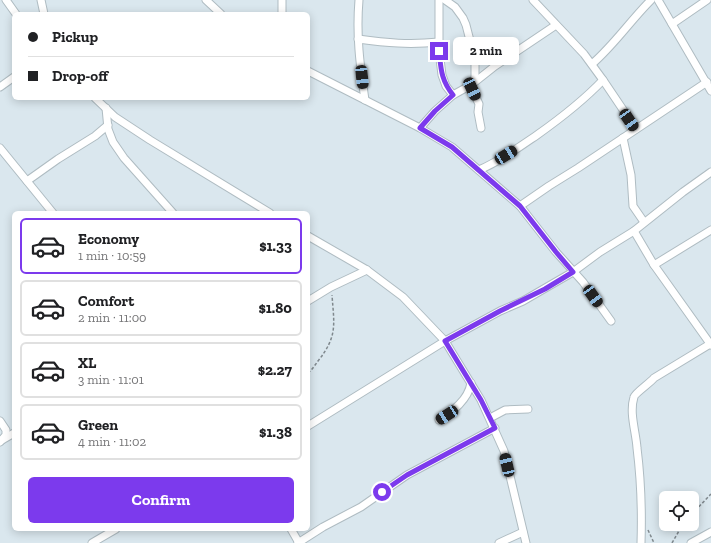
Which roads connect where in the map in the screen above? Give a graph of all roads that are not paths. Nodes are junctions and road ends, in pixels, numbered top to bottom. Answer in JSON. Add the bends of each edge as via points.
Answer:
{"nodes":[{"id":1,"x":6,"y":0,"type":"edge"},
{"id":2,"x":41,"y":0,"type":"edge"},
{"id":3,"x":206,"y":0,"type":"edge"},
{"id":4,"x":282,"y":0,"type":"edge"},
{"id":5,"x":359,"y":0,"type":"edge"},
{"id":6,"x":439,"y":0,"type":"edge"},
{"id":7,"x":445,"y":0,"type":"edge"},
{"id":8,"x":533,"y":0,"type":"edge"},
{"id":9,"x":651,"y":0,"type":"edge"},
{"id":10,"x":658,"y":0,"type":"edge"},
{"id":11,"x":707,"y":0,"type":"edge"},
{"id":12,"x":15,"y":12,"type":"edge"},
{"id":13,"x":44,"y":12,"type":"edge"},
{"id":14,"x":219,"y":12,"type":"edge"},
{"id":15,"x":282,"y":12,"type":"edge"},
{"id":16,"x":672,"y":24,"type":"junction"},
{"id":17,"x":556,"y":25,"type":"junction"},
{"id":18,"x":358,"y":39,"type":"junction"},
{"id":19,"x":439,"y":42,"type":"junction"},
{"id":20,"x":592,"y":64,"type":"junction"},
{"id":21,"x":310,"y":72,"type":"edge"},
{"id":22,"x":12,"y":78,"type":"edge"},
{"id":23,"x":604,"y":80,"type":"junction"},
{"id":24,"x":707,"y":82,"type":"junction"},
{"id":25,"x":472,"y":84,"type":"junction"},
{"id":26,"x":0,"y":87,"type":"edge"},
{"id":27,"x":711,"y":91,"type":"edge"},
{"id":28,"x":453,"y":95,"type":"junction"},
{"id":29,"x":97,"y":100,"type":"edge"},
{"id":30,"x":365,"y":100,"type":"junction"},
{"id":31,"x":106,"y":108,"type":"junction"},
{"id":32,"x":108,"y":125,"type":"junction"},
{"id":33,"x":420,"y":128,"type":"junction"},
{"id":34,"x":481,"y":128,"type":"dead end"},
{"id":35,"x":636,"y":129,"type":"junction"},
{"id":36,"x":623,"y":138,"type":"junction"},
{"id":37,"x":0,"y":148,"type":"edge"},
{"id":38,"x":479,"y":170,"type":"junction"},
{"id":39,"x":711,"y":172,"type":"edge"},
{"id":40,"x":27,"y":181,"type":"junction"},
{"id":41,"x":520,"y":206,"type":"junction"},
{"id":42,"x":51,"y":211,"type":"edge"},
{"id":43,"x":170,"y":211,"type":"edge"},
{"id":44,"x":264,"y":211,"type":"edge"},
{"id":45,"x":644,"y":222,"type":"junction"},
{"id":46,"x":711,"y":230,"type":"edge"},
{"id":47,"x":634,"y":231,"type":"junction"},
{"id":48,"x":310,"y":237,"type":"edge"},
{"id":49,"x":654,"y":265,"type":"junction"},
{"id":50,"x":367,"y":270,"type":"junction"},
{"id":51,"x":573,"y":272,"type":"junction"},
{"id":52,"x":310,"y":300,"type":"edge"},
{"id":53,"x":612,"y":321,"type":"dead end"},
{"id":54,"x":445,"y":341,"type":"junction"},
{"id":55,"x":711,"y":344,"type":"edge"},
{"id":56,"x":471,"y":383,"type":"junction"},
{"id":57,"x":528,"y":409,"type":"dead end"},
{"id":58,"x":490,"y":418,"type":"junction"},
{"id":59,"x":439,"y":420,"type":"dead end"},
{"id":60,"x":0,"y":421,"type":"edge"},
{"id":61,"x":310,"y":425,"type":"edge"},
{"id":62,"x":495,"y":428,"type":"junction"},
{"id":63,"x":12,"y":434,"type":"edge"},
{"id":64,"x":1,"y":441,"type":"edge"},
{"id":65,"x":113,"y":531,"type":"edge"},
{"id":66,"x":292,"y":531,"type":"edge"},
{"id":67,"x":523,"y":532,"type":"junction"},
{"id":68,"x":711,"y":532,"type":"edge"},
{"id":69,"x":92,"y":543,"type":"edge"},
{"id":70,"x":298,"y":543,"type":"edge"},
{"id":71,"x":499,"y":543,"type":"edge"},
{"id":72,"x":526,"y":543,"type":"edge"},
{"id":73,"x":641,"y":543,"type":"edge"},
{"id":74,"x":691,"y":543,"type":"edge"}],
"edges":[{"from":1,"to":12,"type":"street"},
{"from":2,"to":13,"type":"street"},
{"from":3,"to":14,"type":"street"},
{"from":4,"to":15,"type":"street"},
{"from":5,"to":18,"type":"street"},
{"from":6,"to":19,"type":"street"},
{"from":7,"to":25,"type":"street","via":[[455,7],[466,25],[475,60],[475,77]]},
{"from":8,"to":17,"type":"street"},
{"from":9,"to":20,"type":"street"},
{"from":10,"to":16,"type":"street"},
{"from":11,"to":16,"type":"street"},
{"from":16,"to":24,"type":"street"},
{"from":17,"to":20,"type":"street"},
{"from":17,"to":25,"type":"street"},
{"from":18,"to":19,"type":"street","via":[[391,44]]},
{"from":18,"to":30,"type":"street"},
{"from":19,"to":28,"type":"street","via":[[442,75]]},
{"from":20,"to":23,"type":"street"},
{"from":21,"to":30,"type":"street"},
{"from":22,"to":26,"type":"street"},
{"from":23,"to":35,"type":"street"},
{"from":23,"to":38,"type":"street","via":[[565,115],[519,148]]},
{"from":24,"to":27,"type":"street"},
{"from":24,"to":35,"type":"street"},
{"from":25,"to":28,"type":"street"},
{"from":25,"to":34,"type":"street","via":[[479,104]]},
{"from":28,"to":33,"type":"street"},
{"from":29,"to":31,"type":"street"},
{"from":30,"to":33,"type":"street"},
{"from":31,"to":32,"type":"street"},
{"from":31,"to":44,"type":"street","via":[[150,140]]},
{"from":32,"to":40,"type":"street"},
{"from":32,"to":43,"type":"street","via":[[116,147]]},
{"from":33,"to":38,"type":"street","via":[[452,147]]},
{"from":35,"to":36,"type":"street"},
{"from":36,"to":41,"type":"street"},
{"from":36,"to":45,"type":"street","via":[[631,175],[633,206]]},
{"from":37,"to":40,"type":"street"},
{"from":38,"to":41,"type":"street"},
{"from":39,"to":45,"type":"street"},
{"from":40,"to":42,"type":"street"},
{"from":41,"to":51,"type":"street"},
{"from":45,"to":47,"type":"street"},
{"from":46,"to":49,"type":"street"},
{"from":47,"to":49,"type":"street"},
{"from":47,"to":51,"type":"street"},
{"from":48,"to":50,"type":"street"},
{"from":49,"to":55,"type":"street"},
{"from":50,"to":52,"type":"street"},
{"from":50,"to":54,"type":"street","via":[[403,297]]},
{"from":51,"to":53,"type":"street"},
{"from":51,"to":54,"type":"street","via":[[556,284]]},
{"from":54,"to":56,"type":"street"},
{"from":54,"to":61,"type":"street"},
{"from":55,"to":73,"type":"street","via":[[654,378],[634,398],[632,415],[640,480]]},
{"from":56,"to":58,"type":"street"},
{"from":56,"to":59,"type":"street","via":[[466,397]]},
{"from":57,"to":58,"type":"street","via":[[506,410]]},
{"from":58,"to":62,"type":"street"},
{"from":60,"to":64,"type":"street","via":[[6,430],[6,435]]},
{"from":62,"to":67,"type":"street","via":[[504,452]]},
{"from":62,"to":70,"type":"street","via":[[407,475],[361,507]]},
{"from":63,"to":64,"type":"street"},
{"from":65,"to":69,"type":"street"},
{"from":66,"to":70,"type":"street"},
{"from":67,"to":71,"type":"street"},
{"from":67,"to":72,"type":"street"},
{"from":68,"to":74,"type":"street"}]}
